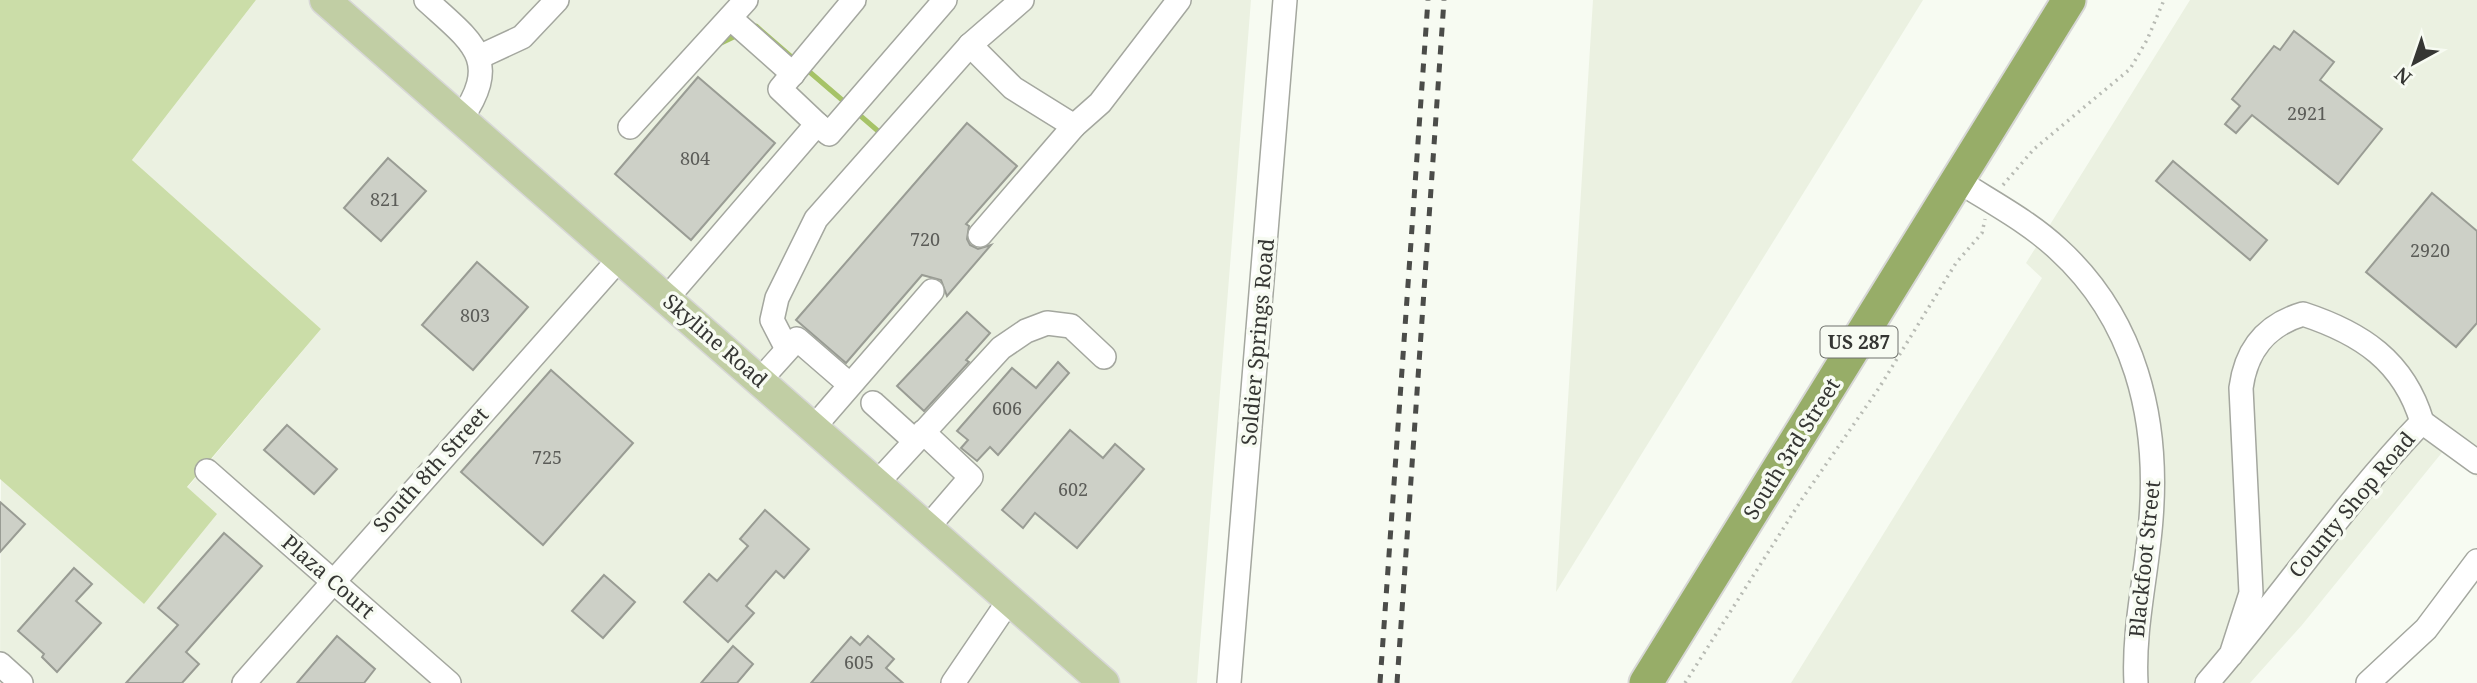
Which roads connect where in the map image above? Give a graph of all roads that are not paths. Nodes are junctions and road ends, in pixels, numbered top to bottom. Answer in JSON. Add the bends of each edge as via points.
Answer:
{"nodes":[{"id":1,"x":325,"y":0,"type":"edge"},
{"id":2,"x":426,"y":0,"type":"edge"},
{"id":3,"x":557,"y":0,"type":"edge"},
{"id":4,"x":746,"y":0,"type":"edge"},
{"id":5,"x":854,"y":0,"type":"edge"},
{"id":6,"x":945,"y":0,"type":"edge"},
{"id":7,"x":1022,"y":0,"type":"edge"},
{"id":8,"x":1179,"y":0,"type":"edge"},
{"id":9,"x":1285,"y":0,"type":"edge"},
{"id":10,"x":2069,"y":0,"type":"edge"},
{"id":11,"x":730,"y":18,"type":"junction"},
{"id":12,"x":970,"y":45,"type":"junction"},
{"id":13,"x":479,"y":57,"type":"junction"},
{"id":14,"x":793,"y":74,"type":"junction"},
{"id":15,"x":461,"y":119,"type":"junction"},
{"id":16,"x":817,"y":124,"type":"junction"},
{"id":17,"x":1074,"y":126,"type":"junction"},
{"id":18,"x":630,"y":127,"type":"dead end"},
{"id":19,"x":1957,"y":180,"type":"junction"},
{"id":20,"x":980,"y":235,"type":"dead end"},
{"id":21,"x":620,"y":258,"type":"junction"},
{"id":22,"x":932,"y":291,"type":"dead end"},
{"id":23,"x":667,"y":298,"type":"junction"},
{"id":24,"x":787,"y":349,"type":"junction"},
{"id":25,"x":1104,"y":356,"type":"dead end"},
{"id":26,"x":760,"y":380,"type":"junction"},
{"id":27,"x":849,"y":384,"type":"junction"},
{"id":28,"x":873,"y":403,"type":"dead end"},
{"id":29,"x":2423,"y":422,"type":"junction"},
{"id":30,"x":814,"y":427,"type":"junction"},
{"id":31,"x":919,"y":437,"type":"junction"},
{"id":32,"x":2477,"y":462,"type":"edge"},
{"id":33,"x":207,"y":471,"type":"dead end"},
{"id":34,"x":877,"y":482,"type":"junction"},
{"id":35,"x":928,"y":527,"type":"junction"},
{"id":36,"x":2477,"y":561,"type":"edge"},
{"id":37,"x":333,"y":581,"type":"junction"},
{"id":38,"x":1010,"y":599,"type":"junction"},
{"id":39,"x":2231,"y":655,"type":"junction"},
{"id":40,"x":0,"y":664,"type":"edge"},
{"id":41,"x":21,"y":683,"type":"edge"},
{"id":42,"x":244,"y":683,"type":"edge"},
{"id":43,"x":449,"y":683,"type":"edge"},
{"id":44,"x":953,"y":683,"type":"edge"},
{"id":45,"x":1104,"y":683,"type":"edge"},
{"id":46,"x":1228,"y":683,"type":"edge"},
{"id":47,"x":1646,"y":683,"type":"edge"},
{"id":48,"x":2136,"y":683,"type":"edge"},
{"id":49,"x":2207,"y":683,"type":"edge"},
{"id":50,"x":2368,"y":683,"type":"edge"}],
"edges":[{"from":1,"to":15,"type":"main road","name":"Skyline Road"},
{"from":2,"to":13,"type":"street","via":[[462,33]]},
{"from":3,"to":13,"type":"street","via":[[522,37]]},
{"from":4,"to":11,"type":"street"},
{"from":5,"to":14,"type":"street"},
{"from":6,"to":16,"type":"street","via":[[829,134]]},
{"from":7,"to":12,"type":"street"},
{"from":8,"to":17,"type":"street","via":[[1100,103]]},
{"from":9,"to":46,"type":"street","name":"Soldier Springs Road"},
{"from":10,"to":19,"type":"highway","name":"South 3rd Street","number":"US 287"},
{"from":11,"to":14,"type":"street"},
{"from":11,"to":18,"type":"street"},
{"from":12,"to":17,"type":"street","via":[[1013,88]]},
{"from":12,"to":24,"type":"street","via":[[816,219],[776,298],[772,320]]},
{"from":13,"to":15,"type":"street","via":[[482,76],[477,96]]},
{"from":14,"to":16,"type":"street","via":[[779,89]]},
{"from":15,"to":21,"type":"main road","name":"Skyline Road"},
{"from":16,"to":23,"type":"street"},
{"from":17,"to":20,"type":"street"},
{"from":19,"to":47,"type":"highway","name":"South 3rd Street","number":"US 287"},
{"from":19,"to":48,"type":"street","name":"Blackfoot Street","via":[[2058,248],[2093,285],[2118,323],[2135,363],[2145,398],[2153,475],[2136,633]]},
{"from":21,"to":23,"type":"main road","name":"Skyline Road"},
{"from":21,"to":37,"type":"street","name":"South 8th Street"},
{"from":22,"to":27,"type":"street"},
{"from":23,"to":26,"type":"main road","name":"Skyline Road"},
{"from":24,"to":26,"type":"street"},
{"from":24,"to":27,"type":"street","via":[[797,339]]},
{"from":25,"to":31,"type":"street","via":[[1072,326],[1047,323],[1026,331],[1001,348]]},
{"from":26,"to":30,"type":"main road","name":"Skyline Road"},
{"from":27,"to":30,"type":"street"},
{"from":28,"to":31,"type":"street"},
{"from":29,"to":32,"type":"street"},
{"from":29,"to":39,"type":"street","name":"County Shop Road","via":[[2361,488]]},
{"from":29,"to":39,"type":"street","name":"County Shop Road","via":[[2415,396],[2398,370],[2337,325],[2303,313],[2268,330],[2244,368],[2241,388],[2252,593]]},
{"from":30,"to":34,"type":"main road","name":"Skyline Road"},
{"from":31,"to":34,"type":"street"},
{"from":31,"to":35,"type":"street","via":[[971,477]]},
{"from":33,"to":37,"type":"street","name":"Plaza Court"},
{"from":34,"to":35,"type":"main road","name":"Skyline Road"},
{"from":35,"to":38,"type":"main road","name":"Skyline Road"},
{"from":36,"to":50,"type":"street","via":[[2426,629]]},
{"from":37,"to":42,"type":"street","name":"South 8th Street"},
{"from":37,"to":43,"type":"street","name":"Plaza Court"},
{"from":38,"to":44,"type":"street"},
{"from":38,"to":45,"type":"main road","name":"Skyline Road"},
{"from":39,"to":49,"type":"street","name":"County Shop Road"},
{"from":40,"to":41,"type":"street"}]}
